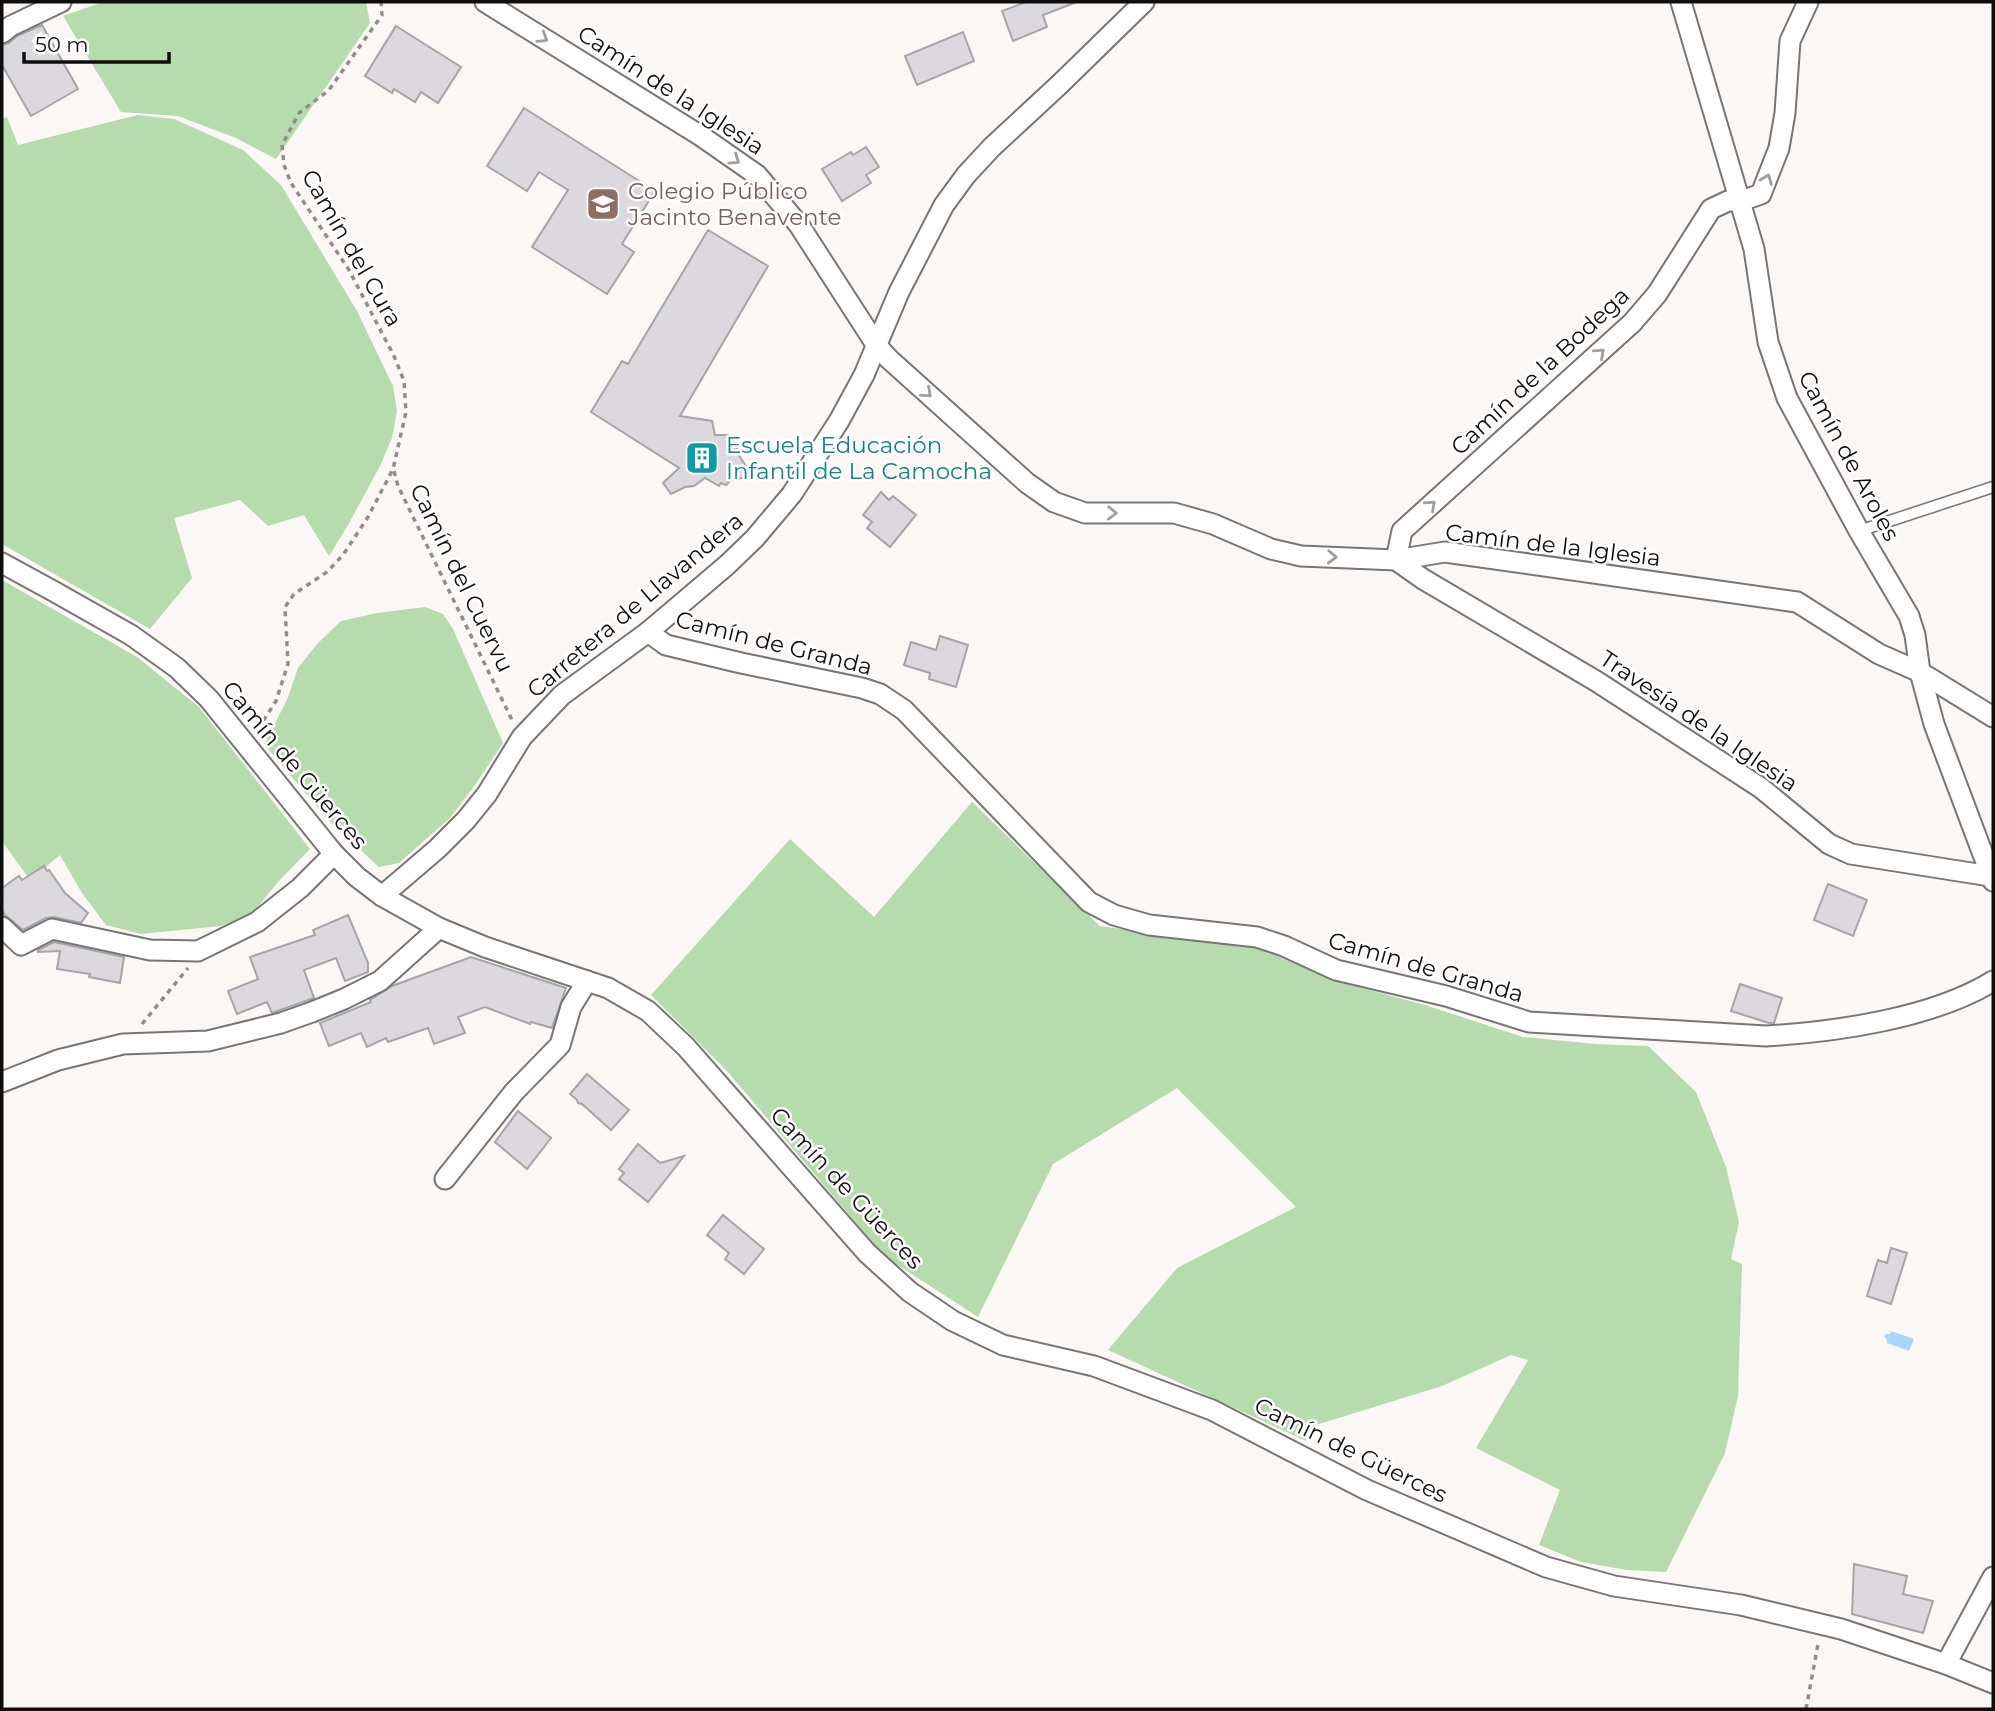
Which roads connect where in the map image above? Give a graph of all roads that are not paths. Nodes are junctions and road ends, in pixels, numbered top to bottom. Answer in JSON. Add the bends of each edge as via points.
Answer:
{"nodes":[{"id":1,"x":61,"y":2,"type":"edge"},
{"id":2,"x":485,"y":2,"type":"edge"},
{"id":3,"x":1144,"y":2,"type":"edge"},
{"id":4,"x":1681,"y":2,"type":"edge"},
{"id":5,"x":1808,"y":2,"type":"edge"},
{"id":6,"x":2,"y":33,"type":"edge"},
{"id":7,"x":1741,"y":201,"type":"junction"},
{"id":8,"x":877,"y":346,"type":"junction"},
{"id":9,"x":1993,"y":487,"type":"edge"},
{"id":10,"x":1859,"y":531,"type":"junction"},
{"id":11,"x":1396,"y":560,"type":"junction"},
{"id":12,"x":2,"y":564,"type":"edge"},
{"id":13,"x":648,"y":632,"type":"junction"},
{"id":14,"x":1920,"y":672,"type":"junction"},
{"id":15,"x":1993,"y":718,"type":"edge"},
{"id":16,"x":334,"y":854,"type":"junction"},
{"id":17,"x":1992,"y":878,"type":"edge"},
{"id":18,"x":382,"y":896,"type":"junction"},
{"id":19,"x":2,"y":927,"type":"edge"},
{"id":20,"x":439,"y":928,"type":"junction"},
{"id":21,"x":587,"y":981,"type":"junction"},
{"id":22,"x":1993,"y":981,"type":"edge"},
{"id":23,"x":2,"y":1082,"type":"edge"},
{"id":24,"x":445,"y":1179,"type":"dead end"},
{"id":25,"x":1993,"y":1577,"type":"edge"},
{"id":26,"x":1946,"y":1664,"type":"junction"},
{"id":27,"x":1993,"y":1684,"type":"edge"}],
"edges":[{"from":1,"to":6,"type":"street"},
{"from":2,"to":8,"type":"street","name":"Camín de la Iglesia","one_way":true,"via":[[757,174],[799,225]]},
{"from":3,"to":8,"type":"street","name":"Carretera de Llavandera","via":[[966,175],[944,205]]},
{"from":4,"to":7,"type":"street","name":"Camín de Aroles"},
{"from":7,"to":5,"type":"street","name":"Camín de la Bodega","one_way":true,"via":[[1761,194],[1779,148],[1790,41]]},
{"from":7,"to":10,"type":"street","name":"Camín de Aroles","via":[[1754,249],[1768,342],[1787,398]]},
{"from":11,"to":7,"type":"street","name":"Camín de la Bodega","one_way":true,"via":[[1402,531],[1632,323],[1657,294],[1711,209]]},
{"from":8,"to":11,"type":"street","name":"Camín de la Iglesia","one_way":true,"via":[[1027,483],[1054,502],[1085,513],[1174,513],[1301,556]]},
{"from":8,"to":13,"type":"street","name":"Carretera de Llavandera","via":[[839,421],[792,494],[727,565]]},
{"from":9,"to":10,"type":"lane"},
{"from":10,"to":14,"type":"street","name":"Camín de Aroles","via":[[1909,616]]},
{"from":11,"to":14,"type":"street","name":"Camín de la Iglesia","via":[[1445,552],[1797,602],[1879,654]]},
{"from":11,"to":17,"type":"street","name":"Travesía de la Iglesia","via":[[1761,788],[1829,844],[1851,854]]},
{"from":12,"to":16,"type":"street","name":"Camín de Güerces","via":[[131,635],[177,668],[209,699]]},
{"from":13,"to":18,"type":"street","name":"Carretera de Llavandera","via":[[562,695],[522,737],[467,820]]},
{"from":13,"to":22,"type":"street","name":"Camín de Granda","via":[[666,645],[880,694],[904,710],[1089,902],[1149,925],[1256,937],[1336,971],[1446,996],[1529,1023],[1766,1036],[1804,1034],[1907,1016],[1978,991]]},
{"from":14,"to":15,"type":"street","name":"Camín de la Iglesia"},
{"from":14,"to":17,"type":"street","name":"Camín de Aroles","via":[[1934,724]]},
{"from":16,"to":18,"type":"street","name":"Camín de Güerces"},
{"from":16,"to":19,"type":"street","via":[[257,922],[198,951],[150,950],[52,929],[21,944]]},
{"from":18,"to":20,"type":"street","name":"Camín de Güerces"},
{"from":20,"to":21,"type":"street","name":"Camín de Güerces"},
{"from":20,"to":23,"type":"street","via":[[380,981],[281,1023],[208,1041],[123,1044],[58,1060]]},
{"from":21,"to":24,"type":"street","via":[[571,1007],[560,1045],[514,1092]]},
{"from":21,"to":26,"type":"street","name":"Camín de Güerces","via":[[648,1011],[686,1047],[867,1253],[910,1292],[953,1321],[1003,1345],[1094,1366],[1212,1410],[1367,1490],[1546,1567],[1614,1586],[1741,1605],[1822,1624]]},
{"from":25,"to":26,"type":"street"},
{"from":26,"to":27,"type":"street","name":"Camín de Güerces"}]}
